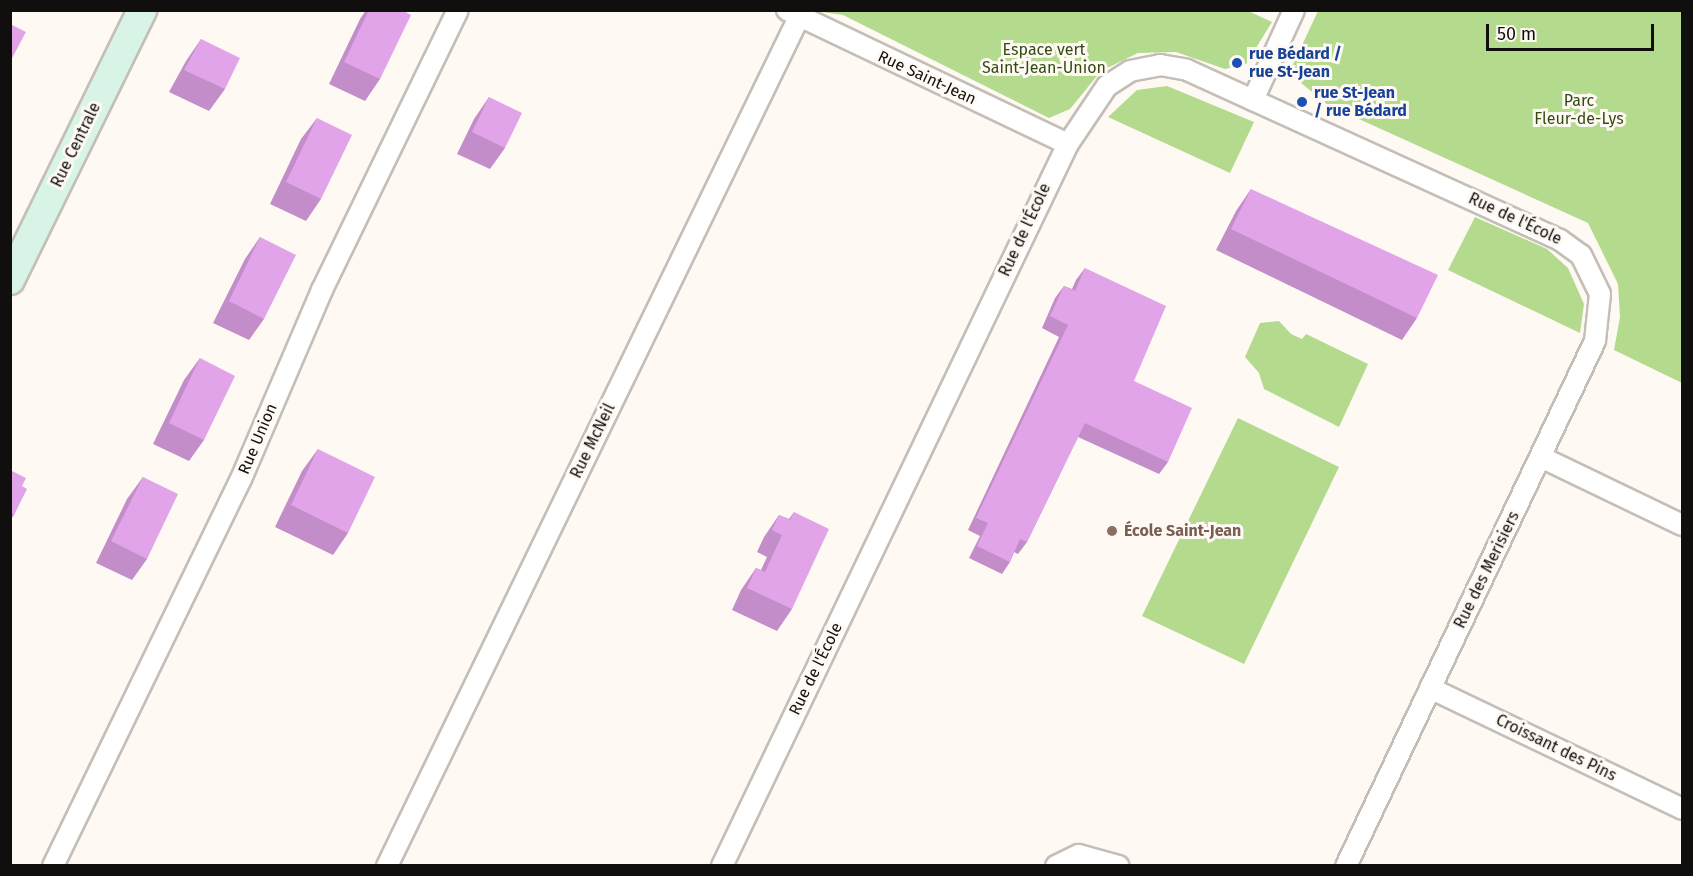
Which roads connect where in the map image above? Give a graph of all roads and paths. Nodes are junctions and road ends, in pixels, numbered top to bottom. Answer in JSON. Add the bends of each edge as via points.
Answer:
{"nodes":[{"id":1,"x":142,"y":10,"type":"edge"},
{"id":2,"x":458,"y":10,"type":"edge"},
{"id":3,"x":1294,"y":10,"type":"edge"},
{"id":4,"x":793,"y":14,"type":"edge"},
{"id":5,"x":1253,"y":100,"type":"junction"},
{"id":6,"x":1068,"y":144,"type":"junction"},
{"id":7,"x":1589,"y":269,"type":"joint"},
{"id":8,"x":10,"y":280,"type":"edge"},
{"id":9,"x":1541,"y":457,"type":"junction"},
{"id":10,"x":1683,"y":525,"type":"edge"},
{"id":11,"x":1430,"y":688,"type":"junction"},
{"id":12,"x":1683,"y":809,"type":"edge"},
{"id":13,"x":53,"y":866,"type":"edge"},
{"id":14,"x":387,"y":866,"type":"edge"},
{"id":15,"x":722,"y":866,"type":"edge"},
{"id":16,"x":1056,"y":866,"type":"edge"},
{"id":17,"x":1119,"y":866,"type":"edge"},
{"id":18,"x":1346,"y":866,"type":"edge"}],
"edges":[{"from":1,"to":8,"type":"street","name":"Rue Centrale"},
{"from":2,"to":13,"type":"street","name":"Rue Union","via":[[322,290],[241,479]]},
{"from":3,"to":5,"type":"street"},
{"from":4,"to":6,"type":"street","name":"Rue Saint-Jean"},
{"from":4,"to":14,"type":"street","name":"Rue McNeil"},
{"from":5,"to":6,"type":"street","name":"Rue de l'École","via":[[1174,66],[1145,67],[1107,86]]},
{"from":5,"to":7,"type":"street","name":"Rue de l'École","via":[[1560,240]]},
{"from":6,"to":15,"type":"street","name":"Rue de l'École"},
{"from":7,"to":9,"type":"street","name":"Rue des Merisiers","via":[[1600,294],[1599,329]]},
{"from":9,"to":10,"type":"street"},
{"from":9,"to":11,"type":"street","name":"Rue des Merisiers"},
{"from":11,"to":12,"type":"street","name":"Croissant des Pins"},
{"from":11,"to":18,"type":"street","name":"Rue des Merisiers"},
{"from":16,"to":17,"type":"street","via":[[1079,855]]}]}
